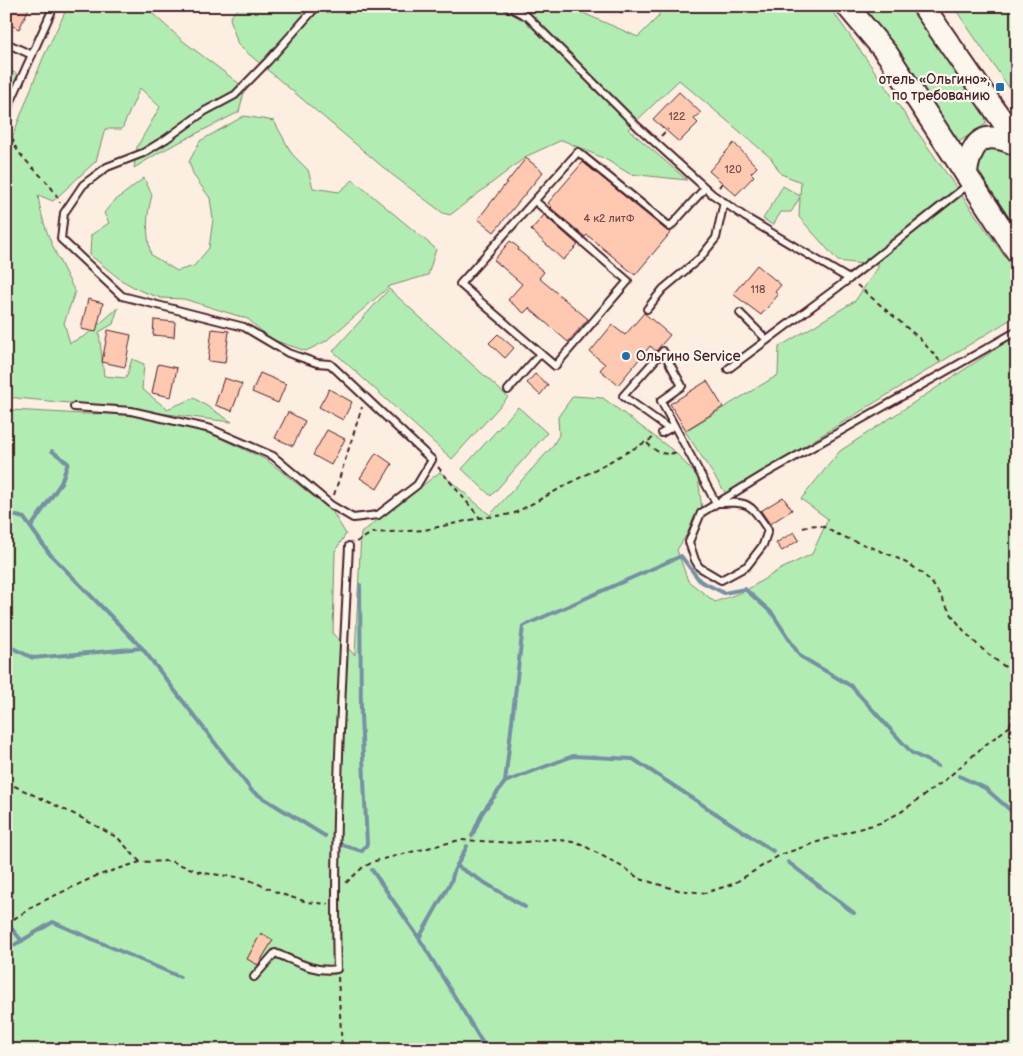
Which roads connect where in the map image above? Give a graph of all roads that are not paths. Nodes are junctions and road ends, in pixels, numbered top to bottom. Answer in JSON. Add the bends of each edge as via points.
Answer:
{"nodes":[{"id":1,"x":54,"y":6,"type":"edge"},
{"id":2,"x":317,"y":6,"type":"edge"},
{"id":3,"x":508,"y":6,"type":"edge"},
{"id":4,"x":618,"y":6,"type":"edge"},
{"id":5,"x":622,"y":6,"type":"edge"},
{"id":6,"x":847,"y":6,"type":"edge"},
{"id":7,"x":923,"y":6,"type":"edge"},
{"id":8,"x":517,"y":8,"type":"edge"},
{"id":9,"x":6,"y":43,"type":"edge"},
{"id":10,"x":32,"y":55,"type":"junction"},
{"id":11,"x":6,"y":112,"type":"edge"},
{"id":12,"x":1017,"y":144,"type":"edge"},
{"id":13,"x":969,"y":179,"type":"junction"},
{"id":14,"x":704,"y":188,"type":"junction"},
{"id":15,"x":535,"y":201,"type":"junction"},
{"id":16,"x":724,"y":202,"type":"junction"},
{"id":17,"x":1017,"y":252,"type":"edge"},
{"id":18,"x":849,"y":279,"type":"junction"},
{"id":19,"x":647,"y":309,"type":"dead end"},
{"id":20,"x":740,"y":313,"type":"dead end"},
{"id":21,"x":1017,"y":330,"type":"edge"},
{"id":22,"x":767,"y":340,"type":"junction"},
{"id":23,"x":540,"y":354,"type":"junction"},
{"id":24,"x":728,"y":369,"type":"dead end"},
{"id":25,"x":508,"y":390,"type":"dead end"},
{"id":26,"x":74,"y":407,"type":"dead end"},
{"id":27,"x":671,"y":427,"type":"junction"},
{"id":28,"x":662,"y":433,"type":"road end"},
{"id":29,"x":716,"y":503,"type":"junction"},
{"id":30,"x":349,"y":546,"type":"road end"},
{"id":31,"x":254,"y":977,"type":"dead end"}],
"edges":[{"from":1,"to":10,"type":"lane"},
{"from":2,"to":26,"type":"lane","via":[[234,95],[142,153],[107,167],[83,185],[64,213],[60,239],[122,296],[244,327],[288,353],[330,364],[432,460],[417,485],[378,515],[353,518],[331,505],[273,456],[211,429],[131,412]]},
{"from":3,"to":8,"type":"lane"},
{"from":4,"to":5,"type":"lane"},
{"from":6,"to":13,"type":"main road","via":[[888,55]]},
{"from":7,"to":12,"type":"main road"},
{"from":8,"to":14,"type":"lane"},
{"from":9,"to":10,"type":"lane"},
{"from":10,"to":11,"type":"lane"},
{"from":12,"to":13,"type":"main road","via":[[989,136],[981,140],[971,155]]},
{"from":13,"to":17,"type":"main road"},
{"from":13,"to":18,"type":"lane"},
{"from":14,"to":15,"type":"lane","via":[[670,227],[578,152]]},
{"from":14,"to":16,"type":"lane"},
{"from":15,"to":23,"type":"lane","via":[[460,284]]},
{"from":15,"to":23,"type":"lane","via":[[628,281],[555,366]]},
{"from":16,"to":18,"type":"lane"},
{"from":16,"to":19,"type":"lane","via":[[716,238]]},
{"from":18,"to":22,"type":"lane"},
{"from":20,"to":22,"type":"lane"},
{"from":21,"to":29,"type":"lane"},
{"from":22,"to":24,"type":"lane"},
{"from":23,"to":25,"type":"lane"},
{"from":27,"to":27,"type":"lane","via":[[661,401],[682,386],[662,351],[622,396]]},
{"from":27,"to":28,"type":"lane"},
{"from":27,"to":29,"type":"lane"},
{"from":29,"to":29,"type":"lane","via":[[701,513],[689,542],[699,567],[721,580],[747,566],[764,545],[768,530],[754,510],[742,502]]},
{"from":30,"to":31,"type":"lane","via":[[335,893],[337,970],[315,969],[275,953]]}]}
